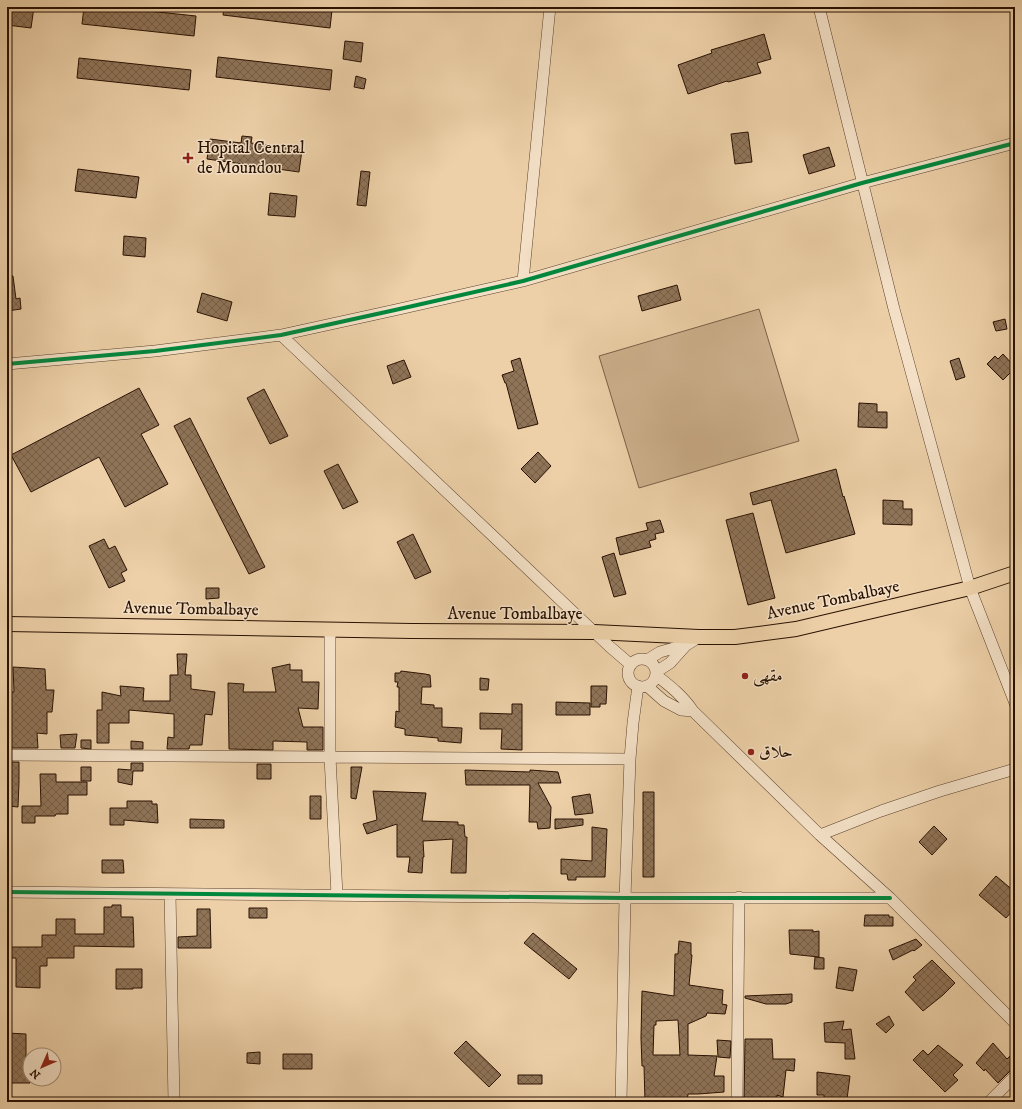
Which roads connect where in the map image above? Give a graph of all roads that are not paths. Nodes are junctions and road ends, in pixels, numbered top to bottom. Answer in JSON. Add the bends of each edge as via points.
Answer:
{"nodes":[{"id":1,"x":550,"y":7,"type":"edge"},
{"id":2,"x":819,"y":7,"type":"edge"},
{"id":3,"x":1015,"y":143,"type":"edge"},
{"id":4,"x":862,"y":183,"type":"junction"},
{"id":5,"x":523,"y":281,"type":"junction"},
{"id":6,"x":281,"y":335,"type":"junction"},
{"id":7,"x":7,"y":364,"type":"edge"},
{"id":8,"x":1015,"y":573,"type":"edge"},
{"id":9,"x":970,"y":588,"type":"junction"},
{"id":10,"x":7,"y":624,"type":"edge"},
{"id":11,"x":330,"y":630,"type":"junction"},
{"id":12,"x":594,"y":632,"type":"junction"},
{"id":13,"x":694,"y":640,"type":"junction"},
{"id":14,"x":647,"y":660,"type":"junction"},
{"id":15,"x":631,"y":665,"type":"junction"},
{"id":16,"x":656,"y":674,"type":"junction"},
{"id":17,"x":642,"y":686,"type":"junction"},
{"id":18,"x":1015,"y":703,"type":"edge"},
{"id":19,"x":693,"y":710,"type":"junction"},
{"id":20,"x":7,"y":755,"type":"edge"},
{"id":21,"x":330,"y":757,"type":"junction"},
{"id":22,"x":630,"y":759,"type":"junction"},
{"id":23,"x":1015,"y":769,"type":"edge"},
{"id":24,"x":820,"y":836,"type":"junction"},
{"id":25,"x":7,"y":892,"type":"edge"},
{"id":26,"x":170,"y":894,"type":"junction"},
{"id":27,"x":337,"y":895,"type":"junction"},
{"id":28,"x":739,"y":897,"type":"junction"},
{"id":29,"x":625,"y":898,"type":"junction"},
{"id":30,"x":890,"y":898,"type":"junction"},
{"id":31,"x":1015,"y":1023,"type":"edge"},
{"id":32,"x":1015,"y":1076,"type":"edge"},
{"id":33,"x":174,"y":1102,"type":"edge"},
{"id":34,"x":621,"y":1102,"type":"edge"},
{"id":35,"x":737,"y":1102,"type":"edge"},
{"id":36,"x":989,"y":1102,"type":"edge"}],
"edges":[{"from":1,"to":5,"type":"street"},
{"from":2,"to":4,"type":"street"},
{"from":3,"to":4,"type":"street"},
{"from":4,"to":5,"type":"street"},
{"from":4,"to":9,"type":"street"},
{"from":5,"to":6,"type":"street"},
{"from":6,"to":7,"type":"street","via":[[155,351]]},
{"from":6,"to":12,"type":"street"},
{"from":8,"to":9,"type":"main road","name":"Avenue Tombalbaye"},
{"from":9,"to":13,"type":"main road","name":"Avenue Tombalbaye","via":[[796,629]]},
{"from":9,"to":18,"type":"street"},
{"from":10,"to":11,"type":"main road","name":"Avenue Tombalbaye"},
{"from":11,"to":12,"type":"main road","name":"Avenue Tombalbaye"},
{"from":11,"to":21,"type":"street"},
{"from":12,"to":13,"type":"main road","name":"Avenue Tombalbaye"},
{"from":12,"to":15,"type":"street"},
{"from":13,"to":14,"type":"street","via":[[660,652]]},
{"from":13,"to":16,"type":"street"},
{"from":14,"to":15,"type":"street","via":[[637,660]]},
{"from":14,"to":16,"type":"street","via":[[653,665]]},
{"from":15,"to":17,"type":"street","via":[[630,678],[633,683]]},
{"from":16,"to":17,"type":"street","via":[[653,682]]},
{"from":16,"to":19,"type":"street","via":[[688,702]]},
{"from":17,"to":19,"type":"street","via":[[681,710]]},
{"from":17,"to":22,"type":"street","via":[[633,723]]},
{"from":19,"to":24,"type":"street"},
{"from":20,"to":21,"type":"street"},
{"from":21,"to":22,"type":"street"},
{"from":21,"to":27,"type":"street"},
{"from":22,"to":29,"type":"street"},
{"from":23,"to":24,"type":"street","via":[[881,811]]},
{"from":24,"to":30,"type":"street"},
{"from":25,"to":26,"type":"street"},
{"from":26,"to":27,"type":"street"},
{"from":26,"to":33,"type":"street"},
{"from":27,"to":29,"type":"street"},
{"from":28,"to":29,"type":"street"},
{"from":28,"to":30,"type":"street"},
{"from":28,"to":35,"type":"street"},
{"from":29,"to":34,"type":"street"},
{"from":30,"to":31,"type":"street"},
{"from":32,"to":36,"type":"street"}]}
